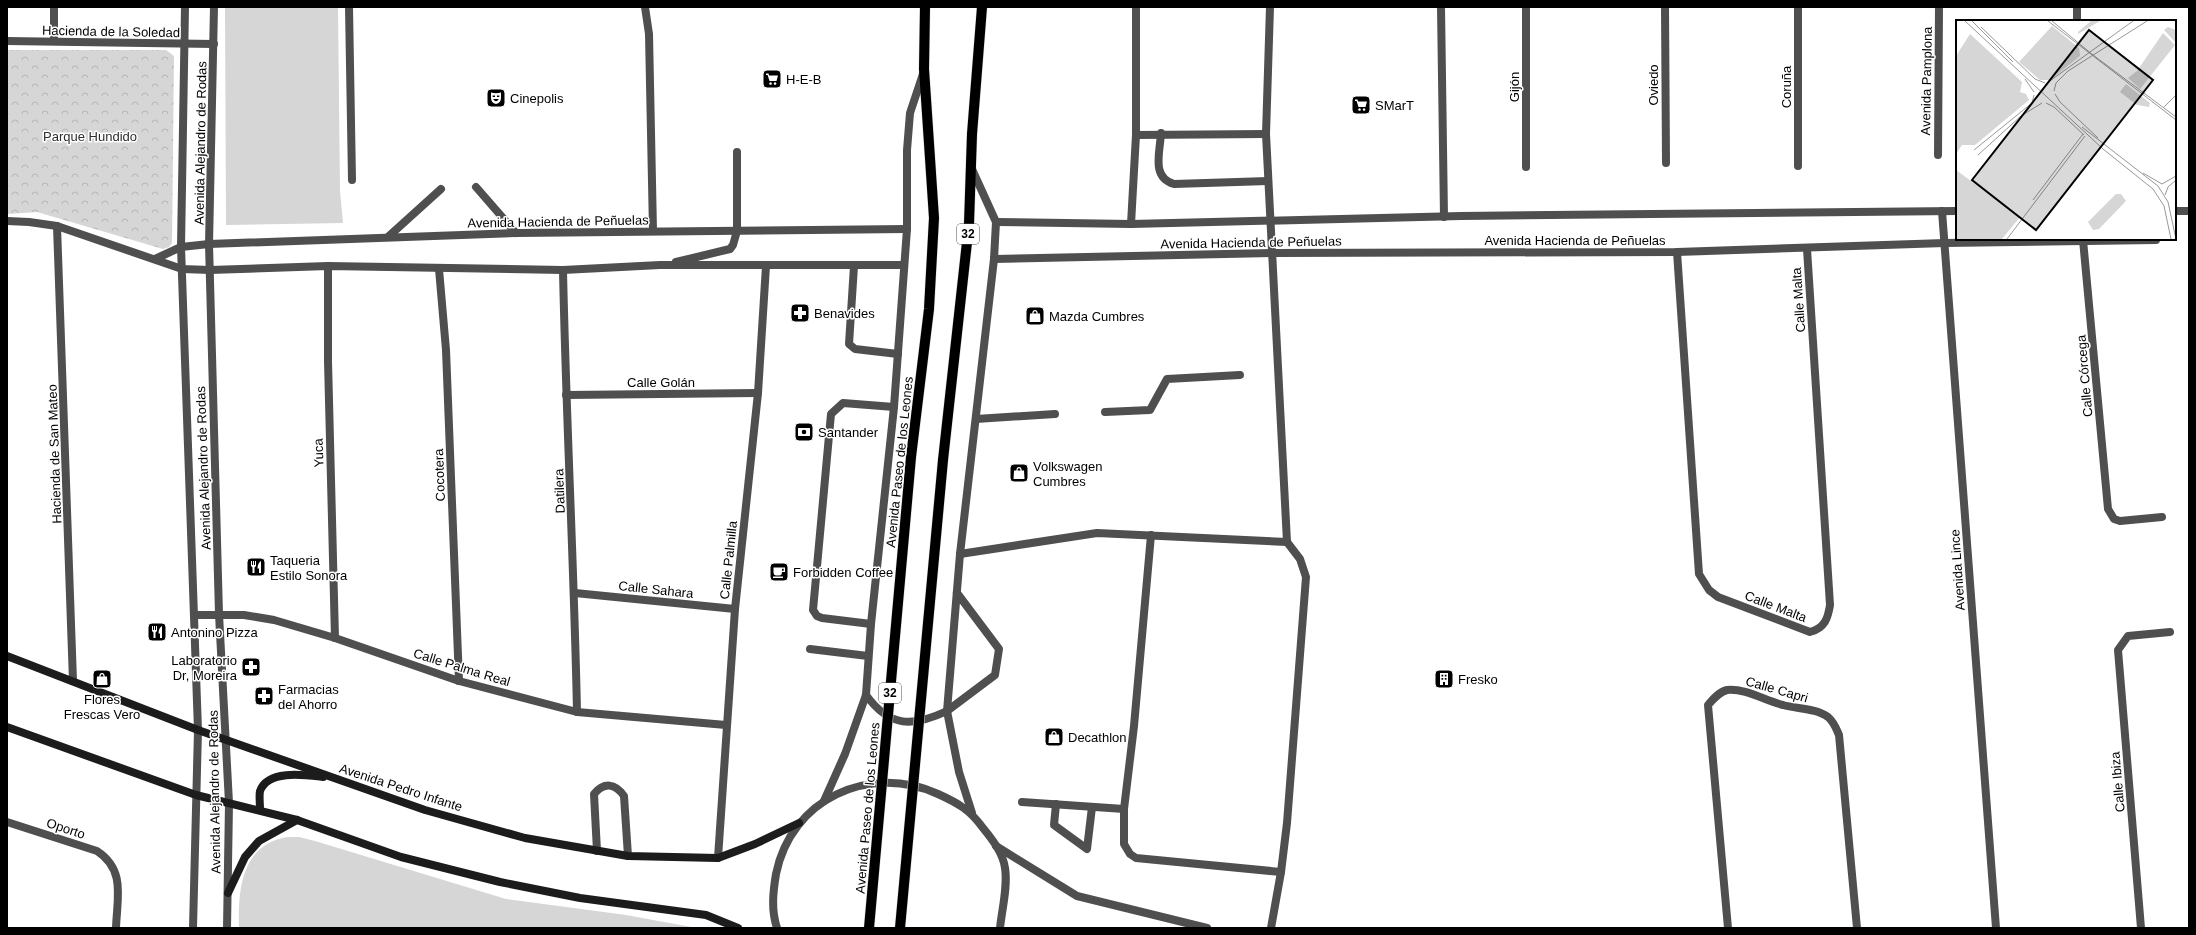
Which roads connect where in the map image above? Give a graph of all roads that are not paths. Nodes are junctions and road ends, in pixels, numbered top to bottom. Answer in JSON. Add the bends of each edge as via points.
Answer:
{"nodes":[{"id":1,"x":54,"y":7,"type":"edge"},
{"id":2,"x":185,"y":7,"type":"edge"},
{"id":3,"x":214,"y":7,"type":"edge"},
{"id":4,"x":349,"y":7,"type":"edge"},
{"id":5,"x":645,"y":7,"type":"edge"},
{"id":6,"x":925,"y":7,"type":"edge"},
{"id":7,"x":982,"y":7,"type":"edge"},
{"id":8,"x":1136,"y":7,"type":"edge"},
{"id":9,"x":1270,"y":7,"type":"edge"},
{"id":10,"x":1441,"y":7,"type":"edge"},
{"id":11,"x":1526,"y":7,"type":"edge"},
{"id":12,"x":1665,"y":7,"type":"edge"},
{"id":13,"x":1798,"y":7,"type":"edge"},
{"id":14,"x":1939,"y":7,"type":"edge"},
{"id":15,"x":2077,"y":7,"type":"edge"},
{"id":16,"x":2077,"y":20,"type":"edge"},
{"id":17,"x":7,"y":41,"type":"edge"},
{"id":18,"x":54,"y":42,"type":"junction"},
{"id":19,"x":184,"y":44,"type":"junction"},
{"id":20,"x":214,"y":44,"type":"junction"},
{"id":21,"x":924,"y":70,"type":"junction"},
{"id":22,"x":1161,"y":133,"type":"junction"},
{"id":23,"x":1266,"y":134,"type":"junction"},
{"id":24,"x":1136,"y":135,"type":"junction"},
{"id":25,"x":737,"y":152,"type":"dead end"},
{"id":26,"x":1938,"y":154,"type":"dead end"},
{"id":27,"x":1666,"y":163,"type":"dead end"},
{"id":28,"x":971,"y":166,"type":"junction"},
{"id":29,"x":1798,"y":166,"type":"dead end"},
{"id":30,"x":1526,"y":167,"type":"dead end"},
{"id":31,"x":352,"y":180,"type":"dead end"},
{"id":32,"x":1268,"y":181,"type":"junction"},
{"id":33,"x":476,"y":188,"type":"dead end"},
{"id":34,"x":441,"y":189,"type":"dead end"},
{"id":35,"x":1942,"y":211,"type":"junction"},
{"id":36,"x":1956,"y":211,"type":"edge"},
{"id":37,"x":2176,"y":211,"type":"edge"},
{"id":38,"x":2189,"y":211,"type":"edge"},
{"id":39,"x":1444,"y":217,"type":"junction"},
{"id":40,"x":1270,"y":220,"type":"junction"},
{"id":41,"x":7,"y":221,"type":"edge"},
{"id":42,"x":996,"y":222,"type":"junction"},
{"id":43,"x":1131,"y":224,"type":"junction"},
{"id":44,"x":57,"y":226,"type":"junction"},
{"id":45,"x":907,"y":229,"type":"junction"},
{"id":46,"x":652,"y":231,"type":"junction"},
{"id":47,"x":737,"y":231,"type":"junction"},
{"id":48,"x":516,"y":233,"type":"junction"},
{"id":49,"x":389,"y":236,"type":"junction"},
{"id":50,"x":2083,"y":240,"type":"junction"},
{"id":51,"x":2156,"y":240,"type":"edge"},
{"id":52,"x":1945,"y":243,"type":"junction"},
{"id":53,"x":209,"y":244,"type":"junction"},
{"id":54,"x":181,"y":247,"type":"junction"},
{"id":55,"x":1807,"y":249,"type":"junction"},
{"id":56,"x":1677,"y":252,"type":"junction"},
{"id":57,"x":1274,"y":253,"type":"junction"},
{"id":58,"x":155,"y":259,"type":"junction"},
{"id":59,"x":994,"y":259,"type":"junction"},
{"id":60,"x":904,"y":264,"type":"junction"},
{"id":61,"x":328,"y":266,"type":"junction"},
{"id":62,"x":660,"y":266,"type":"junction"},
{"id":63,"x":766,"y":266,"type":"junction"},
{"id":64,"x":854,"y":266,"type":"junction"},
{"id":65,"x":182,"y":269,"type":"junction"},
{"id":66,"x":439,"y":269,"type":"junction"},
{"id":67,"x":210,"y":270,"type":"junction"},
{"id":68,"x":563,"y":270,"type":"junction"},
{"id":69,"x":898,"y":354,"type":"junction"},
{"id":70,"x":1240,"y":374,"type":"dead end"},
{"id":71,"x":758,"y":393,"type":"junction"},
{"id":72,"x":566,"y":395,"type":"junction"},
{"id":73,"x":894,"y":407,"type":"junction"},
{"id":74,"x":1105,"y":412,"type":"dead end"},
{"id":75,"x":1055,"y":414,"type":"dead end"},
{"id":76,"x":976,"y":418,"type":"junction"},
{"id":77,"x":2162,"y":517,"type":"dead end"},
{"id":78,"x":1152,"y":535,"type":"junction"},
{"id":79,"x":1287,"y":542,"type":"junction"},
{"id":80,"x":960,"y":554,"type":"junction"},
{"id":81,"x":575,"y":593,"type":"junction"},
{"id":82,"x":956,"y":593,"type":"junction"},
{"id":83,"x":735,"y":609,"type":"junction"},
{"id":84,"x":219,"y":614,"type":"junction"},
{"id":85,"x":194,"y":615,"type":"junction"},
{"id":86,"x":870,"y":624,"type":"junction"},
{"id":87,"x":2170,"y":632,"type":"dead end"},
{"id":88,"x":335,"y":638,"type":"junction"},
{"id":89,"x":810,"y":649,"type":"dead end"},
{"id":90,"x":7,"y":656,"type":"edge"},
{"id":91,"x":868,"y":656,"type":"junction"},
{"id":92,"x":73,"y":681,"type":"junction"},
{"id":93,"x":459,"y":681,"type":"junction"},
{"id":94,"x":866,"y":695,"type":"junction"},
{"id":95,"x":947,"y":711,"type":"junction"},
{"id":96,"x":577,"y":712,"type":"junction"},
{"id":97,"x":726,"y":725,"type":"junction"},
{"id":98,"x":7,"y":727,"type":"edge"},
{"id":99,"x":198,"y":730,"type":"junction"},
{"id":100,"x":226,"y":740,"type":"junction"},
{"id":101,"x":334,"y":778,"type":"junction"},
{"id":102,"x":196,"y":794,"type":"junction"},
{"id":103,"x":824,"y":801,"type":"junction"},
{"id":104,"x":1022,"y":802,"type":"dead end"},
{"id":105,"x":229,"y":803,"type":"junction"},
{"id":106,"x":1056,"y":804,"type":"junction"},
{"id":107,"x":1092,"y":807,"type":"junction"},
{"id":108,"x":260,"y":809,"type":"junction"},
{"id":109,"x":1124,"y":809,"type":"junction"},
{"id":110,"x":972,"y":813,"type":"junction"},
{"id":111,"x":297,"y":820,"type":"junction"},
{"id":112,"x":7,"y":822,"type":"edge"},
{"id":113,"x":799,"y":823,"type":"junction"},
{"id":114,"x":996,"y":846,"type":"junction"},
{"id":115,"x":597,"y":851,"type":"junction"},
{"id":116,"x":628,"y":856,"type":"junction"},
{"id":117,"x":718,"y":858,"type":"junction"},
{"id":118,"x":1281,"y":872,"type":"junction"},
{"id":119,"x":228,"y":893,"type":"junction"},
{"id":120,"x":116,"y":928,"type":"edge"},
{"id":121,"x":192,"y":928,"type":"edge"},
{"id":122,"x":226,"y":928,"type":"edge"},
{"id":123,"x":738,"y":928,"type":"edge"},
{"id":124,"x":777,"y":928,"type":"edge"},
{"id":125,"x":869,"y":928,"type":"edge"},
{"id":126,"x":900,"y":928,"type":"edge"},
{"id":127,"x":1000,"y":928,"type":"edge"},
{"id":128,"x":1207,"y":928,"type":"edge"},
{"id":129,"x":1271,"y":928,"type":"edge"},
{"id":130,"x":1728,"y":928,"type":"edge"},
{"id":131,"x":1857,"y":928,"type":"edge"},
{"id":132,"x":1996,"y":928,"type":"edge"},
{"id":133,"x":2142,"y":928,"type":"edge"}],
"edges":[{"from":1,"to":18,"type":"street"},
{"from":2,"to":19,"type":"street","name":"Avenida Alejandro de Rodas"},
{"from":3,"to":20,"type":"street","name":"Avenida Alejandro de Rodas"},
{"from":4,"to":31,"type":"street"},
{"from":5,"to":46,"type":"street","via":[[649,34]]},
{"from":6,"to":21,"type":"main road","name":"Avenida Paseo de los Leones","number":"32"},
{"from":7,"to":28,"type":"main road","number":"32"},
{"from":8,"to":24,"type":"street"},
{"from":9,"to":23,"type":"street"},
{"from":10,"to":39,"type":"street"},
{"from":11,"to":30,"type":"street","name":"Gijón"},
{"from":12,"to":27,"type":"street","name":"Oviedo"},
{"from":13,"to":29,"type":"street","name":"Coruña"},
{"from":14,"to":26,"type":"street","name":"Avenida Pamplona"},
{"from":15,"to":16,"type":"street"},
{"from":17,"to":18,"type":"street","name":"Hacienda de la Soledad"},
{"from":18,"to":19,"type":"street","name":"Hacienda de la Soledad"},
{"from":19,"to":20,"type":"street","name":"Hacienda de la Soledad"},
{"from":19,"to":54,"type":"street","name":"Avenida Alejandro de Rodas"},
{"from":20,"to":53,"type":"street","name":"Avenida Alejandro de Rodas"},
{"from":21,"to":45,"type":"street","name":"Avenida Paseo de los Leones","via":[[910,113],[907,150]]},
{"from":21,"to":125,"type":"main road","name":"Avenida Paseo de los Leones","number":"32","bridge":true,"via":[[934,218],[929,309],[912,457]]},
{"from":22,"to":23,"type":"street"},
{"from":22,"to":24,"type":"street"},
{"from":22,"to":32,"type":"street","via":[[1159,173],[1166,182],[1174,184]]},
{"from":23,"to":32,"type":"street"},
{"from":24,"to":43,"type":"street"},
{"from":25,"to":47,"type":"street"},
{"from":28,"to":42,"type":"street"},
{"from":28,"to":126,"type":"main road","number":"32","bridge":true,"via":[[968,224],[943,460]]},
{"from":32,"to":40,"type":"street"},
{"from":33,"to":48,"type":"street"},
{"from":34,"to":49,"type":"street"},
{"from":35,"to":36,"type":"street","name":"Avenida Hacienda de Peñuelas"},
{"from":35,"to":39,"type":"street","name":"Avenida Hacienda de Peñuelas"},
{"from":35,"to":52,"type":"street","name":"Avenida Lince"},
{"from":37,"to":38,"type":"street"},
{"from":39,"to":40,"type":"street","name":"Avenida Hacienda de Peñuelas"},
{"from":40,"to":43,"type":"street","name":"Avenida Hacienda de Peñuelas"},
{"from":40,"to":57,"type":"street"},
{"from":41,"to":44,"type":"street"},
{"from":42,"to":43,"type":"street","name":"Avenida Hacienda de Peñuelas"},
{"from":42,"to":59,"type":"street"},
{"from":44,"to":58,"type":"street"},
{"from":44,"to":92,"type":"street","name":"Hacienda de San Mateo"},
{"from":45,"to":47,"type":"street","name":"Avenida Hacienda de Peñuelas"},
{"from":45,"to":60,"type":"street","name":"Avenida Paseo de los Leones"},
{"from":46,"to":47,"type":"street","name":"Avenida Hacienda de Peñuelas"},
{"from":46,"to":48,"type":"street","name":"Avenida Hacienda de Peñuelas"},
{"from":47,"to":62,"type":"street","via":[[730,249]]},
{"from":48,"to":49,"type":"street","name":"Avenida Hacienda de Peñuelas"},
{"from":49,"to":53,"type":"street","name":"Avenida Hacienda de Peñuelas"},
{"from":50,"to":51,"type":"street","name":"Avenida Hacienda de Peñuelas"},
{"from":50,"to":52,"type":"street","name":"Avenida Hacienda de Peñuelas"},
{"from":50,"to":77,"type":"street","name":"Calle Córcega","via":[[2108,509],[2114,519],[2120,521]]},
{"from":52,"to":55,"type":"street","name":"Avenida Hacienda de Peñuelas"},
{"from":52,"to":132,"type":"street","name":"Avenida Lince"},
{"from":53,"to":54,"type":"street","name":"Avenida Hacienda de Peñuelas"},
{"from":53,"to":67,"type":"street","name":"Avenida Alejandro de Rodas"},
{"from":54,"to":58,"type":"street","name":"Avenida Hacienda de Peñuelas"},
{"from":54,"to":65,"type":"street","name":"Avenida Alejandro de Rodas"},
{"from":55,"to":56,"type":"street","name":"Avenida Hacienda de Peñuelas"},
{"from":55,"to":56,"type":"street","name":"Calle Malta","via":[[1830,605],[1824,625],[1810,632],[1718,597],[1698,574]]},
{"from":56,"to":57,"type":"street","name":"Avenida Hacienda de Peñuelas"},
{"from":57,"to":59,"type":"street","name":"Avenida Hacienda de Peñuelas"},
{"from":57,"to":79,"type":"street"},
{"from":58,"to":65,"type":"street"},
{"from":59,"to":76,"type":"street"},
{"from":60,"to":64,"type":"street"},
{"from":60,"to":69,"type":"street","name":"Avenida Paseo de los Leones"},
{"from":61,"to":66,"type":"street"},
{"from":61,"to":67,"type":"street"},
{"from":61,"to":88,"type":"street","name":"Yuca"},
{"from":62,"to":63,"type":"street"},
{"from":62,"to":68,"type":"street"},
{"from":63,"to":64,"type":"street"},
{"from":63,"to":71,"type":"street","name":"Calle Palmilla"},
{"from":64,"to":69,"type":"street","via":[[850,344],[855,349]]},
{"from":65,"to":67,"type":"street"},
{"from":65,"to":85,"type":"street","name":"Avenida Alejandro de Rodas"},
{"from":66,"to":68,"type":"street"},
{"from":66,"to":93,"type":"street","name":"Cocotera","via":[[446,350]]},
{"from":67,"to":84,"type":"street","name":"Avenida Alejandro de Rodas"},
{"from":68,"to":72,"type":"street","name":"Datilera"},
{"from":69,"to":73,"type":"street","name":"Avenida Paseo de los Leones"},
{"from":70,"to":74,"type":"street","via":[[1167,379],[1150,410]]},
{"from":71,"to":72,"type":"street","name":"Calle Golán"},
{"from":71,"to":83,"type":"street","name":"Calle Palmilla"},
{"from":72,"to":81,"type":"street","name":"Datilera"},
{"from":73,"to":86,"type":"street","name":"Avenida Paseo de los Leones"},
{"from":73,"to":86,"type":"street","via":[[843,403],[834,410],[831,414],[824,470],[813,610],[822,618]]},
{"from":75,"to":76,"type":"street"},
{"from":76,"to":80,"type":"street"},
{"from":78,"to":79,"type":"street"},
{"from":78,"to":80,"type":"street","via":[[1097,533]]},
{"from":78,"to":109,"type":"street"},
{"from":79,"to":118,"type":"street","via":[[1300,559],[1306,577],[1288,816]]},
{"from":80,"to":82,"type":"street"},
{"from":81,"to":83,"type":"street","name":"Calle Sahara"},
{"from":81,"to":96,"type":"street","name":"Datilera"},
{"from":82,"to":95,"type":"street"},
{"from":82,"to":95,"type":"street","via":[[999,649],[995,675]]},
{"from":83,"to":97,"type":"street","name":"Calle Palmilla"},
{"from":84,"to":85,"type":"street","name":"Calle Palma Real"},
{"from":84,"to":88,"type":"street","name":"Calle Palma Real","via":[[274,620]]},
{"from":84,"to":100,"type":"street","name":"Avenida Alejandro de Rodas"},
{"from":85,"to":99,"type":"street","name":"Avenida Alejandro de Rodas"},
{"from":86,"to":91,"type":"street","name":"Avenida Paseo de los Leones"},
{"from":87,"to":133,"type":"street","name":"Calle Ibiza","via":[[2128,636],[2118,650]]},
{"from":88,"to":93,"type":"street","name":"Calle Palma Real"},
{"from":89,"to":91,"type":"street"},
{"from":90,"to":92,"type":"main road","name":"Avenida Pedro Infante"},
{"from":91,"to":94,"type":"street","name":"Avenida Paseo de los Leones"},
{"from":92,"to":99,"type":"main road","name":"Avenida Pedro Infante"},
{"from":93,"to":96,"type":"street","name":"Calle Palma Real"},
{"from":94,"to":95,"type":"street","via":[[875,708],[886,717],[901,722],[915,723]]},
{"from":94,"to":103,"type":"street","name":"Avenida Paseo de los Leones","via":[[845,754]]},
{"from":95,"to":110,"type":"street","via":[[959,772]]},
{"from":96,"to":97,"type":"street","name":"Calle Palma Real"},
{"from":97,"to":117,"type":"street","name":"Calle Palmilla"},
{"from":98,"to":102,"type":"main road"},
{"from":99,"to":100,"type":"main road","name":"Avenida Pedro Infante"},
{"from":99,"to":102,"type":"street","name":"Avenida Alejandro de Rodas"},
{"from":100,"to":101,"type":"main road","name":"Avenida Pedro Infante"},
{"from":100,"to":105,"type":"street","name":"Avenida Alejandro de Rodas"},
{"from":101,"to":108,"type":"main road","via":[[278,776],[267,782],[260,790]]},
{"from":101,"to":115,"type":"main road","name":"Avenida Pedro Infante","via":[[425,810],[517,836]]},
{"from":102,"to":105,"type":"main road"},
{"from":102,"to":121,"type":"street","name":"Avenida Alejandro de Rodas"},
{"from":103,"to":110,"type":"street","via":[[854,786],[887,782],[920,786]]},
{"from":103,"to":113,"type":"street"},
{"from":104,"to":106,"type":"street"},
{"from":105,"to":108,"type":"main road"},
{"from":105,"to":119,"type":"street","name":"Avenida Alejandro de Rodas"},
{"from":106,"to":107,"type":"street"},
{"from":106,"to":107,"type":"street","via":[[1054,825],[1087,849]]},
{"from":107,"to":109,"type":"street"},
{"from":108,"to":111,"type":"main road"},
{"from":109,"to":118,"type":"street","via":[[1124,844],[1136,858]]},
{"from":110,"to":114,"type":"street"},
{"from":111,"to":119,"type":"main road","via":[[259,841],[245,857]]},
{"from":111,"to":123,"type":"main road","via":[[401,857],[500,882],[580,898],[706,915]]},
{"from":112,"to":120,"type":"street","name":"Oporto","via":[[97,851],[113,864],[117,880]]},
{"from":113,"to":117,"type":"main road","name":"Avenida Pedro Infante"},
{"from":113,"to":124,"type":"street","via":[[780,856],[773,893]]},
{"from":114,"to":127,"type":"street","via":[[1005,867]]},
{"from":114,"to":128,"type":"street","via":[[1077,896]]},
{"from":115,"to":116,"type":"main road","name":"Avenida Pedro Infante"},
{"from":115,"to":116,"type":"street","via":[[594,794],[600,787],[609,785],[618,788],[624,796]]},
{"from":116,"to":117,"type":"main road","name":"Avenida Pedro Infante"},
{"from":118,"to":129,"type":"street"},
{"from":119,"to":122,"type":"street","name":"Avenida Alejandro de Rodas"},
{"from":130,"to":131,"type":"street","name":"Calle Capri","via":[[1708,705],[1725,690],[1736,690],[1784,706],[1820,713],[1834,724],[1839,735]]}]}
